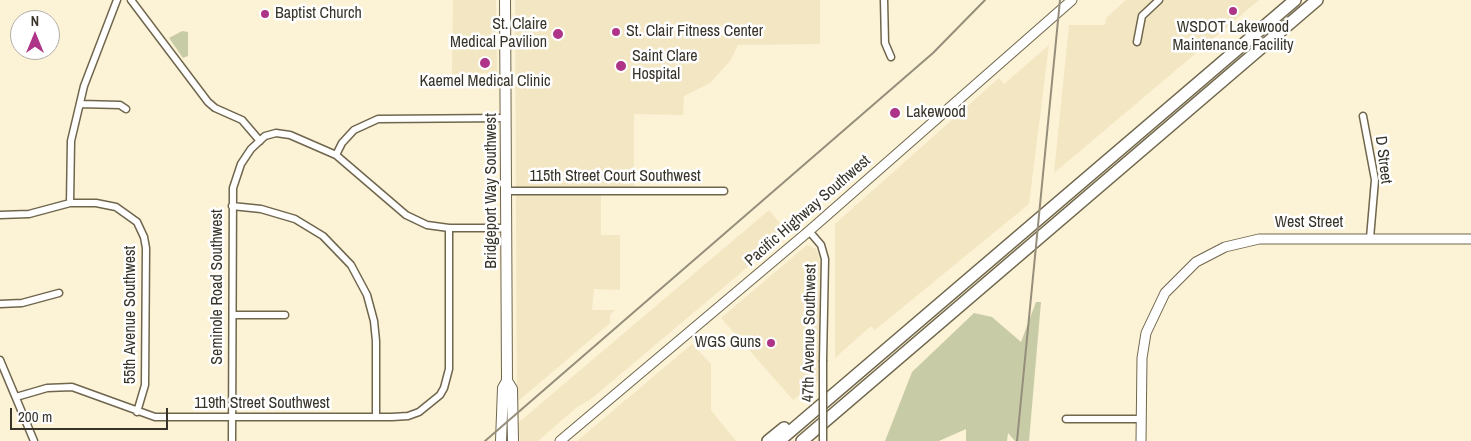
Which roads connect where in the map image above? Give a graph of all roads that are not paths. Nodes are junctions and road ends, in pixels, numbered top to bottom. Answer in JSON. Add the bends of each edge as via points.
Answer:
{"nodes":[{"id":1,"x":117,"y":0,"type":"edge"},
{"id":2,"x":131,"y":0,"type":"edge"},
{"id":3,"x":505,"y":0,"type":"edge"},
{"id":4,"x":884,"y":0,"type":"edge"},
{"id":5,"x":1072,"y":0,"type":"edge"},
{"id":6,"x":1159,"y":0,"type":"edge"},
{"id":7,"x":1295,"y":0,"type":"edge"},
{"id":8,"x":1317,"y":0,"type":"edge"},
{"id":9,"x":1137,"y":42,"type":"dead end"},
{"id":10,"x":891,"y":57,"type":"dead end"},
{"id":11,"x":80,"y":104,"type":"junction"},
{"id":12,"x":126,"y":109,"type":"dead end"},
{"id":13,"x":1362,"y":116,"type":"dead end"},
{"id":14,"x":506,"y":118,"type":"junction"},
{"id":15,"x":260,"y":140,"type":"junction"},
{"id":16,"x":336,"y":155,"type":"junction"},
{"id":17,"x":507,"y":191,"type":"junction"},
{"id":18,"x":724,"y":191,"type":"dead end"},
{"id":19,"x":70,"y":203,"type":"junction"},
{"id":20,"x":232,"y":206,"type":"junction"},
{"id":21,"x":0,"y":215,"type":"edge"},
{"id":22,"x":449,"y":228,"type":"junction"},
{"id":23,"x":507,"y":228,"type":"junction"},
{"id":24,"x":809,"y":231,"type":"junction"},
{"id":25,"x":1370,"y":238,"type":"junction"},
{"id":26,"x":1471,"y":239,"type":"edge"},
{"id":27,"x":59,"y":293,"type":"dead end"},
{"id":28,"x":0,"y":304,"type":"edge"},
{"id":29,"x":232,"y":315,"type":"junction"},
{"id":30,"x":285,"y":315,"type":"dead end"},
{"id":31,"x":0,"y":360,"type":"edge"},
{"id":32,"x":507,"y":381,"type":"junction"},
{"id":33,"x":842,"y":387,"type":"junction"},
{"id":34,"x":16,"y":397,"type":"junction"},
{"id":35,"x":844,"y":405,"type":"junction"},
{"id":36,"x":138,"y":412,"type":"junction"},
{"id":37,"x":376,"y":417,"type":"junction"},
{"id":38,"x":232,"y":418,"type":"junction"},
{"id":39,"x":1066,"y":419,"type":"dead end"},
{"id":40,"x":1141,"y":419,"type":"junction"},
{"id":41,"x":513,"y":440,"type":"edge"},
{"id":42,"x":34,"y":441,"type":"edge"},
{"id":43,"x":232,"y":441,"type":"edge"},
{"id":44,"x":501,"y":441,"type":"edge"},
{"id":45,"x":560,"y":441,"type":"edge"},
{"id":46,"x":768,"y":441,"type":"edge"},
{"id":47,"x":779,"y":441,"type":"edge"},
{"id":48,"x":802,"y":441,"type":"edge"},
{"id":49,"x":811,"y":441,"type":"edge"},
{"id":50,"x":823,"y":441,"type":"edge"},
{"id":51,"x":1141,"y":441,"type":"edge"}],
"edges":[{"from":1,"to":11,"type":"street"},
{"from":2,"to":15,"type":"street","via":[[208,102],[242,120]]},
{"from":3,"to":14,"type":"main road","name":"Bridgeport Way Southwest"},
{"from":4,"to":10,"type":"street","via":[[885,43]]},
{"from":5,"to":24,"type":"main road","name":"Pacific Highway Southwest"},
{"from":6,"to":9,"type":"street","via":[[1142,16]]},
{"from":7,"to":33,"type":"highway"},
{"from":8,"to":35,"type":"highway"},
{"from":11,"to":12,"type":"street","via":[[120,105]]},
{"from":11,"to":19,"type":"street","via":[[71,141]]},
{"from":13,"to":25,"type":"street","name":"D Street","via":[[1375,180]]},
{"from":14,"to":16,"type":"street","via":[[378,119],[365,122],[354,130]]},
{"from":14,"to":17,"type":"main road","name":"Bridgeport Way Southwest"},
{"from":15,"to":16,"type":"street","via":[[270,134],[284,133]]},
{"from":15,"to":20,"type":"street","name":"Seminole Road Southwest","via":[[251,148],[238,170]]},
{"from":16,"to":22,"type":"street","via":[[406,215],[427,225]]},
{"from":17,"to":18,"type":"street","name":"115th Street Court Southwest"},
{"from":17,"to":23,"type":"main road","name":"Bridgeport Way Southwest"},
{"from":19,"to":21,"type":"street","via":[[30,214]]},
{"from":19,"to":36,"type":"street","name":"55th Avenue Southwest","via":[[111,205],[134,219],[141,229],[146,248],[146,385]]},
{"from":20,"to":29,"type":"street","name":"Seminole Road Southwest"},
{"from":20,"to":37,"type":"street","via":[[261,209],[295,220],[323,236],[351,265],[367,295],[374,321]]},
{"from":22,"to":23,"type":"street"},
{"from":22,"to":37,"type":"street","name":"119th Street Southwest","via":[[450,364],[444,388],[434,402],[420,412],[402,417]]},
{"from":23,"to":32,"type":"main road","name":"Bridgeport Way Southwest"},
{"from":24,"to":45,"type":"main road","name":"Pacific Highway Southwest"},
{"from":24,"to":50,"type":"street","name":"47th Avenue Southwest","bridge":true,"via":[[824,250]]},
{"from":25,"to":26,"type":"main road","name":"West Street"},
{"from":25,"to":40,"type":"main road","name":"West Street","via":[[1269,238],[1237,243],[1196,262],[1165,293],[1152,316],[1144,341]]},
{"from":27,"to":28,"type":"street","via":[[22,303]]},
{"from":29,"to":30,"type":"street"},
{"from":29,"to":38,"type":"street","name":"Seminole Road Southwest"},
{"from":31,"to":34,"type":"street"},
{"from":32,"to":41,"type":"main road","name":"Bridgeport Way Southwest","via":[[512,389]]},
{"from":32,"to":44,"type":"main road","name":"Bridgeport Way Southwest","via":[[503,388]]},
{"from":33,"to":46,"type":"highway","via":[[811,406]]},
{"from":33,"to":47,"type":"highway"},
{"from":34,"to":36,"type":"street","name":"119th Street Southwest","via":[[47,388],[72,387]]},
{"from":34,"to":42,"type":"street"},
{"from":35,"to":48,"type":"highway"},
{"from":35,"to":49,"type":"highway"},
{"from":36,"to":38,"type":"street","name":"119th Street Southwest","via":[[155,418]]},
{"from":37,"to":38,"type":"street","name":"119th Street Southwest"},
{"from":38,"to":43,"type":"street","name":"Seminole Road Southwest"},
{"from":39,"to":40,"type":"street"},
{"from":40,"to":51,"type":"main road","name":"West Street"}]}
